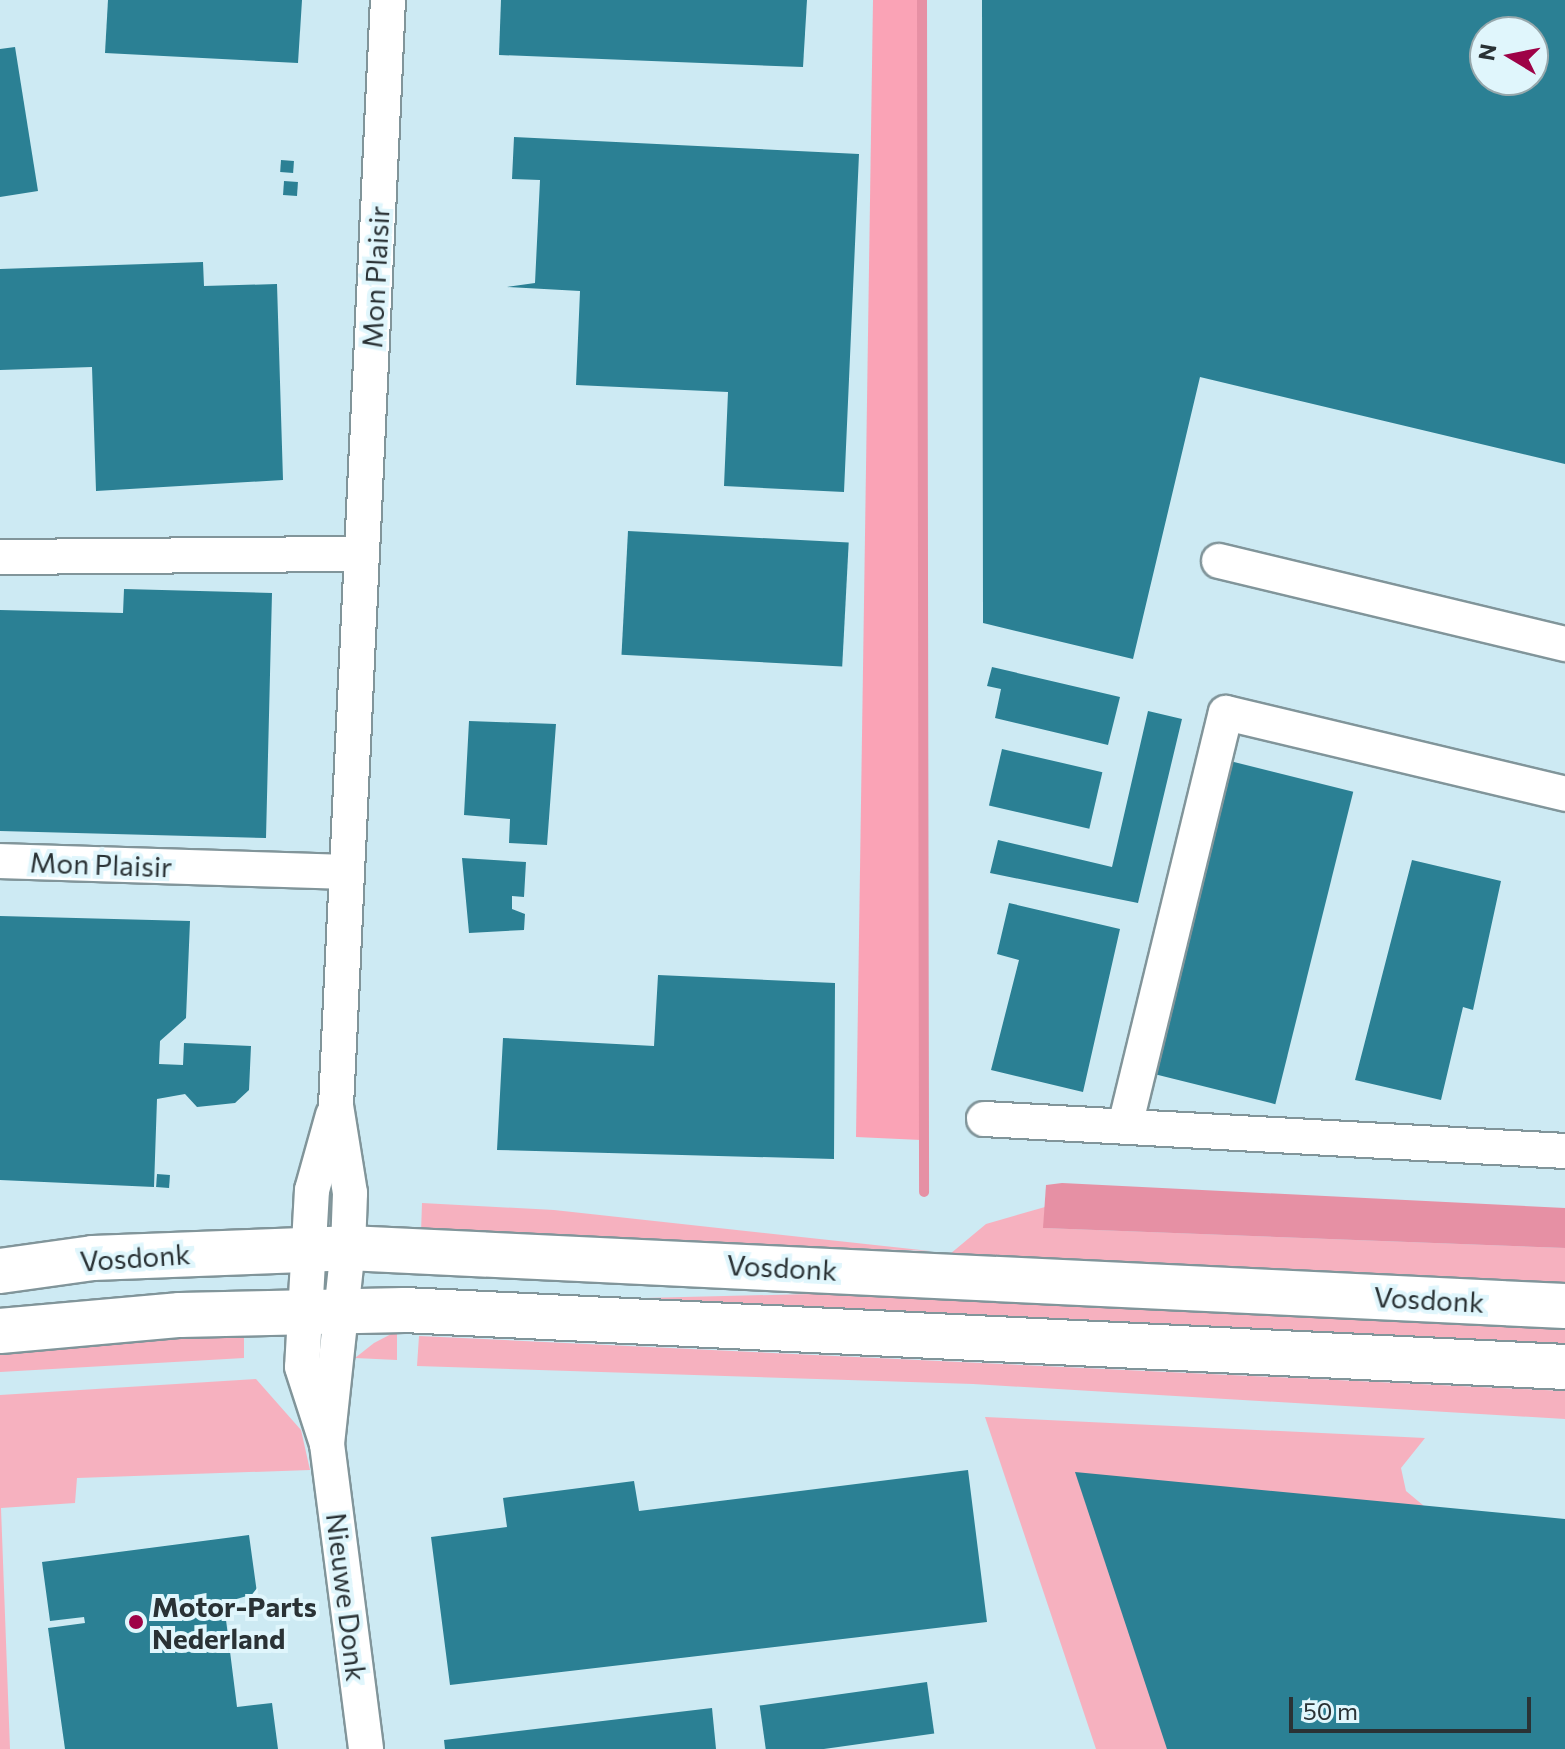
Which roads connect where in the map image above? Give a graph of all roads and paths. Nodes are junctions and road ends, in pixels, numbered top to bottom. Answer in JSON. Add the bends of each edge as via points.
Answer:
{"nodes":[{"id":1,"x":388,"y":0,"type":"edge"},
{"id":2,"x":362,"y":554,"type":"junction"},
{"id":3,"x":0,"y":557,"type":"edge"},
{"id":4,"x":1219,"y":561,"type":"dead end"},
{"id":5,"x":1565,"y":644,"type":"edge"},
{"id":6,"x":1565,"y":794,"type":"edge"},
{"id":7,"x":0,"y":861,"type":"edge"},
{"id":8,"x":347,"y":872,"type":"junction"},
{"id":9,"x":984,"y":1119,"type":"dead end"},
{"id":10,"x":1125,"y":1126,"type":"junction"},
{"id":11,"x":1565,"y":1151,"type":"edge"},
{"id":12,"x":328,"y":1248,"type":"junction"},
{"id":13,"x":0,"y":1271,"type":"edge"},
{"id":14,"x":1565,"y":1306,"type":"edge"},
{"id":15,"x":322,"y":1311,"type":"junction"},
{"id":16,"x":0,"y":1331,"type":"edge"},
{"id":17,"x":1565,"y":1367,"type":"edge"},
{"id":18,"x":366,"y":1749,"type":"edge"}],
"edges":[{"from":1,"to":2,"type":"street","name":"Mon Plaisir"},
{"from":2,"to":3,"type":"street"},
{"from":2,"to":8,"type":"street","name":"Mon Plaisir"},
{"from":4,"to":5,"type":"street"},
{"from":6,"to":10,"type":"street","via":[[1226,713]]},
{"from":7,"to":8,"type":"street","name":"Mon Plaisir"},
{"from":8,"to":12,"type":"street","name":"Mon Plaisir","via":[[336,1106],[315,1175]]},
{"from":9,"to":10,"type":"street"},
{"from":10,"to":11,"type":"street"},
{"from":12,"to":13,"type":"main road","name":"Vosdonk","via":[[93,1258]]},
{"from":12,"to":14,"type":"main road","name":"Vosdonk"},
{"from":12,"to":15,"type":"street","name":"Mon Plaisir"},
{"from":15,"to":16,"type":"main road"},
{"from":15,"to":17,"type":"main road"},
{"from":15,"to":18,"type":"street","name":"Nieuwe Donk","via":[[327,1444]]}]}
